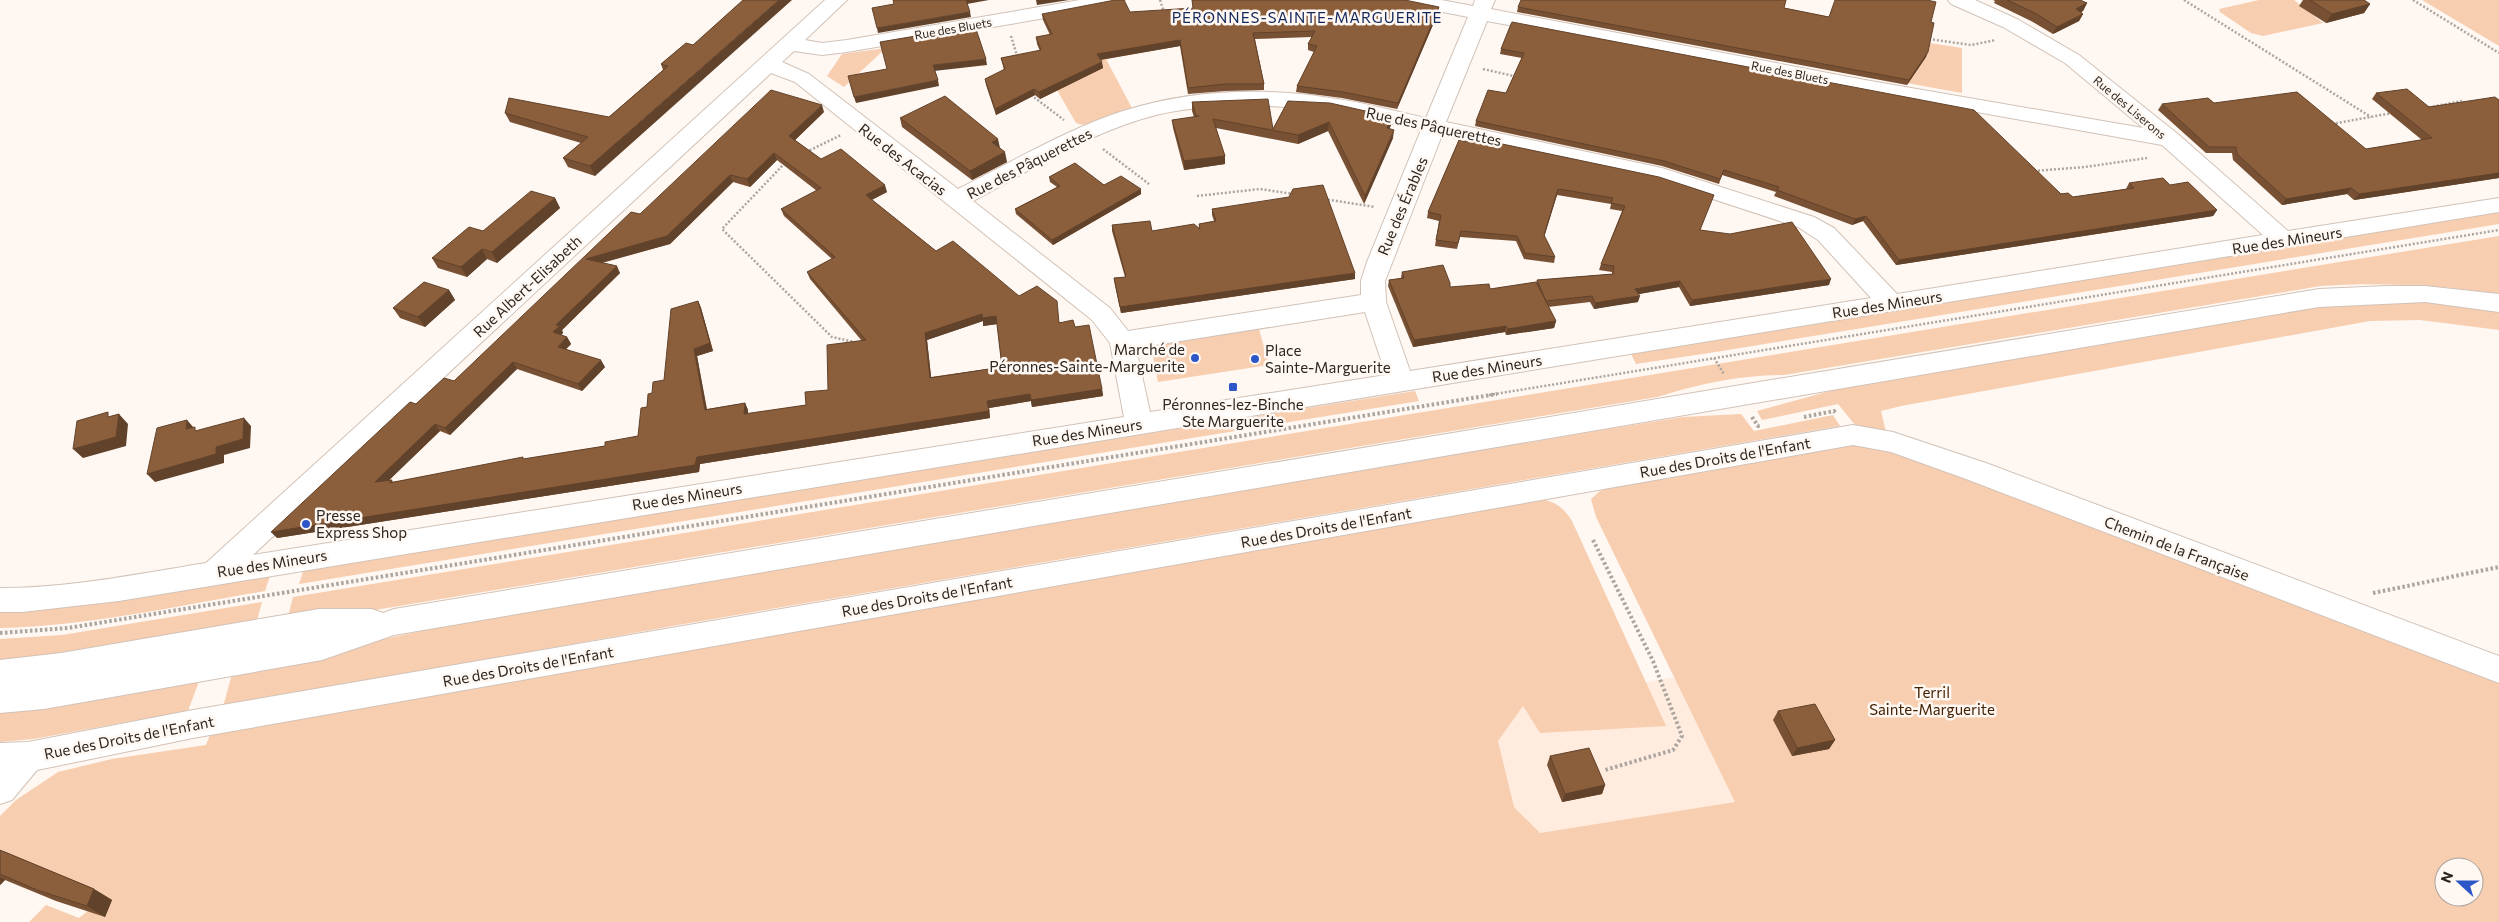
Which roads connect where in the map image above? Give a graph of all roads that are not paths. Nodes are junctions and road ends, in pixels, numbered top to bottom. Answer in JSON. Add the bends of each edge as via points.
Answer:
{"nodes":[{"id":1,"x":838,"y":0,"type":"edge"},
{"id":2,"x":1115,"y":0,"type":"edge"},
{"id":3,"x":1410,"y":0,"type":"edge"},
{"id":4,"x":1958,"y":0,"type":"edge"},
{"id":5,"x":1483,"y":6,"type":"edge"},
{"id":6,"x":790,"y":44,"type":"junction"},
{"id":7,"x":768,"y":64,"type":"junction"},
{"id":8,"x":1436,"y":126,"type":"junction"},
{"id":9,"x":2177,"y":145,"type":"junction"},
{"id":10,"x":956,"y":200,"type":"junction"},
{"id":11,"x":2499,"y":205,"type":"edge"},
{"id":12,"x":2284,"y":241,"type":"junction"},
{"id":13,"x":1374,"y":302,"type":"junction"},
{"id":14,"x":2499,"y":302,"type":"edge"},
{"id":15,"x":1891,"y":303,"type":"junction"},
{"id":16,"x":1122,"y":341,"type":"junction"},
{"id":17,"x":1401,"y":382,"type":"junction"},
{"id":18,"x":1139,"y":424,"type":"junction"},
{"id":19,"x":1854,"y":436,"type":"joint"},
{"id":20,"x":216,"y":572,"type":"junction"},
{"id":21,"x":0,"y":600,"type":"edge"},
{"id":22,"x":394,"y":622,"type":"junction"},
{"id":23,"x":2499,"y":670,"type":"edge"},
{"id":24,"x":0,"y":673,"type":"edge"},
{"id":25,"x":0,"y":699,"type":"edge"},
{"id":26,"x":14,"y":757,"type":"edge"},
{"id":27,"x":0,"y":789,"type":"edge"}],
"edges":[{"from":1,"to":6,"type":"main road","name":"Rue Albert-Elisabeth"},
{"from":2,"to":6,"type":"main road","name":"Rue des Bluets","via":[[838,48]]},
{"from":3,"to":5,"type":"main road","name":"Rue des Bluets"},
{"from":4,"to":9,"type":"main road","name":"Rue des Liserons","via":[[2028,33],[2072,59]]},
{"from":5,"to":8,"type":"main road","name":"Rue des Érables"},
{"from":5,"to":9,"type":"main road","name":"Rue des Bluets","via":[[1865,86]]},
{"from":6,"to":7,"type":"main road","name":"Rue Albert-Elisabeth"},
{"from":7,"to":10,"type":"main road","name":"Rue des Acacias","via":[[802,78]]},
{"from":7,"to":20,"type":"main road","name":"Rue Albert-Elisabeth"},
{"from":8,"to":10,"type":"main road","name":"Rue des Pâquerettes","via":[[1330,104],[1236,98],[1205,101],[1132,115],[1098,128]]},
{"from":8,"to":13,"type":"main road","name":"Rue des Érables","via":[[1375,273]]},
{"from":8,"to":15,"type":"main road","name":"Rue des Pâquerettes","via":[[1662,175],[1796,218],[1832,240]]},
{"from":9,"to":12,"type":"main road","name":"Rue des Liserons"},
{"from":10,"to":16,"type":"main road","name":"Rue des Acacias","via":[[1102,314]]},
{"from":11,"to":12,"type":"main road","name":"Rue des Mineurs"},
{"from":12,"to":15,"type":"main road","name":"Rue des Mineurs"},
{"from":13,"to":16,"type":"main road"},
{"from":13,"to":17,"type":"main road"},
{"from":14,"to":22,"type":"main road","via":[[2425,294],[2319,298]]},
{"from":15,"to":17,"type":"main road","name":"Rue des Mineurs"},
{"from":16,"to":18,"type":"main road"},
{"from":17,"to":18,"type":"main road","name":"Rue des Mineurs"},
{"from":18,"to":20,"type":"main road","name":"Rue des Mineurs"},
{"from":19,"to":23,"type":"main road","name":"Chemin de la Française","via":[[1893,442],[1976,471]]},
{"from":19,"to":26,"type":"main road","name":"Rue des Droits de l'Enfant"},
{"from":20,"to":21,"type":"main road","name":"Rue des Mineurs","via":[[119,589]]},
{"from":22,"to":24,"type":"main road","via":[[319,622],[61,666]]},
{"from":22,"to":25,"type":"main road","via":[[322,647],[44,695]]},
{"from":26,"to":27,"type":"main road"}]}
